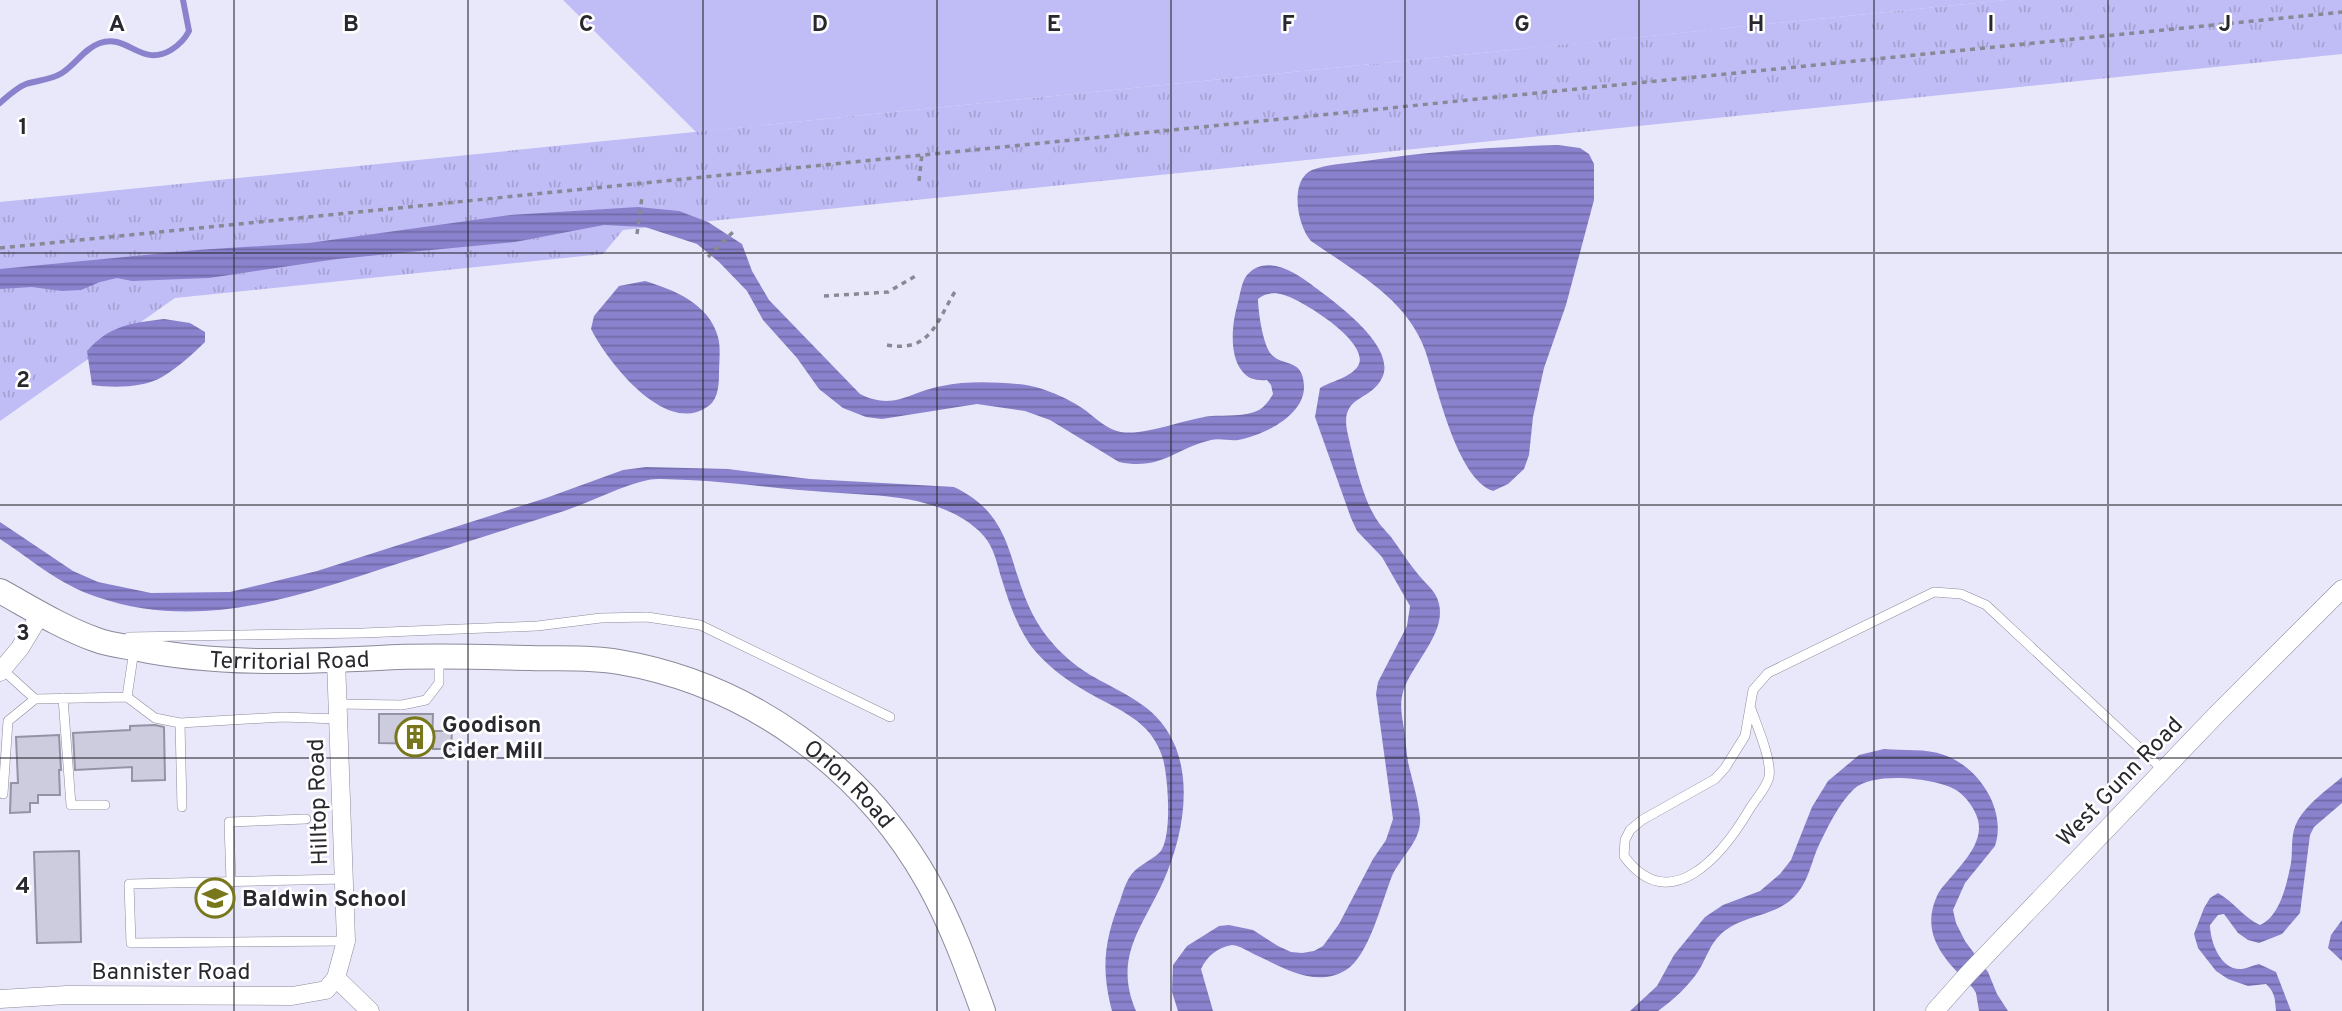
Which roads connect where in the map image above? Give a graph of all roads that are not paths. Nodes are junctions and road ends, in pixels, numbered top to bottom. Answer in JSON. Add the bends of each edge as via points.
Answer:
{"nodes":[{"id":1,"x":2342,"y":589,"type":"edge"},
{"id":2,"x":0,"y":591,"type":"edge"},
{"id":3,"x":41,"y":613,"type":"junction"},
{"id":4,"x":95,"y":640,"type":"junction"},
{"id":5,"x":135,"y":649,"type":"junction"},
{"id":6,"x":440,"y":657,"type":"junction"},
{"id":7,"x":336,"y":660,"type":"junction"},
{"id":8,"x":617,"y":662,"type":"joint"},
{"id":9,"x":2,"y":671,"type":"edge"},
{"id":10,"x":127,"y":697,"type":"junction"},
{"id":11,"x":63,"y":698,"type":"junction"},
{"id":12,"x":35,"y":699,"type":"junction"},
{"id":13,"x":1751,"y":709,"type":"junction"},
{"id":14,"x":338,"y":712,"type":"junction"},
{"id":15,"x":890,"y":717,"type":"dead end"},
{"id":16,"x":180,"y":723,"type":"junction"},
{"id":17,"x":2163,"y":770,"type":"junction"},
{"id":18,"x":3,"y":793,"type":"dead end"},
{"id":19,"x":105,"y":805,"type":"dead end"},
{"id":20,"x":182,"y":807,"type":"dead end"},
{"id":21,"x":306,"y":819,"type":"dead end"},
{"id":22,"x":344,"y":879,"type":"junction"},
{"id":23,"x":231,"y":881,"type":"junction"},
{"id":24,"x":346,"y":941,"type":"junction"},
{"id":25,"x":336,"y":978,"type":"junction"},
{"id":26,"x":0,"y":999,"type":"edge"},
{"id":27,"x":370,"y":1011,"type":"edge"},
{"id":28,"x":983,"y":1011,"type":"edge"},
{"id":29,"x":1935,"y":1011,"type":"edge"}],
"edges":[{"from":1,"to":17,"type":"street","name":"West Gunn Road"},
{"from":2,"to":3,"type":"street"},
{"from":3,"to":4,"type":"street","name":"Territorial Road"},
{"from":3,"to":9,"type":"street"},
{"from":4,"to":5,"type":"street","name":"Territorial Road"},
{"from":4,"to":15,"type":"lane","via":[[537,626],[648,617],[700,625]]},
{"from":5,"to":7,"type":"street","name":"Territorial Road","via":[[208,658]]},
{"from":5,"to":10,"type":"lane"},
{"from":6,"to":7,"type":"street","name":"Territorial Road"},
{"from":6,"to":8,"type":"street","name":"Territorial Road"},
{"from":6,"to":14,"type":"lane","via":[[439,682],[426,700]]},
{"from":7,"to":14,"type":"street","name":"Hilltop Road"},
{"from":8,"to":28,"type":"street","name":"Orion Road","via":[[730,697],[770,718],[831,762],[881,813],[928,882]]},
{"from":9,"to":12,"type":"lane"},
{"from":10,"to":11,"type":"lane"},
{"from":10,"to":16,"type":"lane","via":[[155,718]]},
{"from":11,"to":12,"type":"lane"},
{"from":11,"to":19,"type":"lane","via":[[71,805]]},
{"from":12,"to":18,"type":"lane","via":[[8,722]]},
{"from":13,"to":13,"type":"lane","via":[[1745,736],[1714,779],[1630,830],[1624,856],[1645,878],[1662,883],[1695,873],[1715,856],[1744,818],[1769,777]]},
{"from":13,"to":17,"type":"lane","via":[[1753,690],[1768,673],[1934,592],[1961,594],[1986,606]]},
{"from":14,"to":16,"type":"lane"},
{"from":14,"to":22,"type":"street","name":"Hilltop Road"},
{"from":16,"to":20,"type":"lane"},
{"from":17,"to":29,"type":"street","name":"West Gunn Road"},
{"from":21,"to":23,"type":"lane","via":[[229,822]]},
{"from":22,"to":23,"type":"lane"},
{"from":22,"to":24,"type":"street","name":"Hilltop Road"},
{"from":23,"to":24,"type":"lane","via":[[129,884],[131,943]]},
{"from":24,"to":25,"type":"street","name":"Hilltop Road"},
{"from":25,"to":26,"type":"street","name":"Bannister Road","via":[[326,990],[292,996]]},
{"from":25,"to":27,"type":"street"}]}
